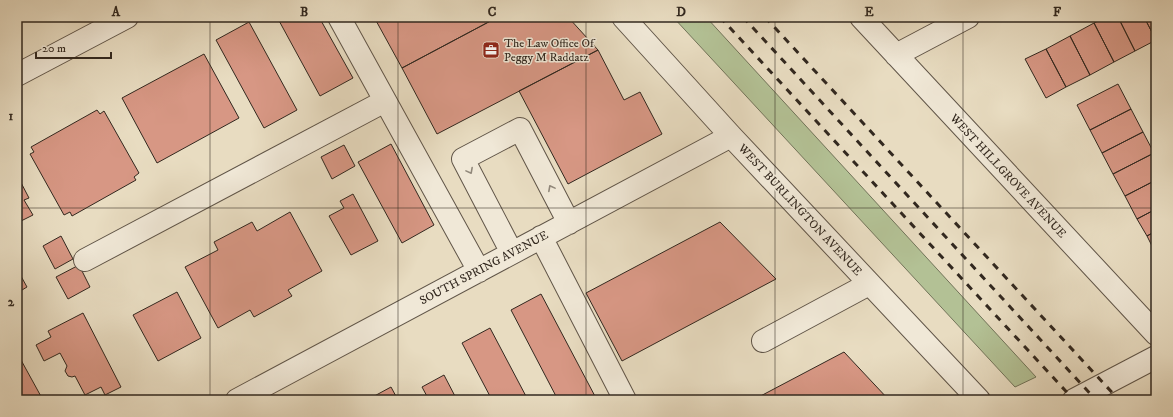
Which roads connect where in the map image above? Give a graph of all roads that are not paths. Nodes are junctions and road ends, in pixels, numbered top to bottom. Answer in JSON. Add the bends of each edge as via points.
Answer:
{"nodes":[{"id":1,"x":127,"y":17,"type":"edge"},
{"id":2,"x":339,"y":17,"type":"edge"},
{"id":3,"x":623,"y":17,"type":"edge"},
{"id":4,"x":862,"y":17,"type":"edge"},
{"id":5,"x":968,"y":17,"type":"edge"},
{"id":6,"x":942,"y":23,"type":"edge"},
{"id":7,"x":896,"y":55,"type":"junction"},
{"id":8,"x":17,"y":75,"type":"edge"},
{"id":9,"x":385,"y":101,"type":"junction"},
{"id":10,"x":731,"y":136,"type":"junction"},
{"id":11,"x":569,"y":222,"type":"junction"},
{"id":12,"x":541,"y":237,"type":"junction"},
{"id":13,"x":512,"y":253,"type":"junction"},
{"id":14,"x":85,"y":260,"type":"dead end"},
{"id":15,"x":479,"y":271,"type":"junction"},
{"id":16,"x":869,"y":284,"type":"junction"},
{"id":17,"x":1156,"y":334,"type":"edge"},
{"id":18,"x":763,"y":341,"type":"dead end"},
{"id":19,"x":1156,"y":357,"type":"edge"},
{"id":20,"x":237,"y":400,"type":"edge"},
{"id":21,"x":625,"y":400,"type":"edge"},
{"id":22,"x":979,"y":400,"type":"edge"},
{"id":23,"x":1074,"y":400,"type":"edge"}],
"edges":[{"from":1,"to":8,"type":"street"},
{"from":2,"to":9,"type":"street"},
{"from":3,"to":10,"type":"street","name":"WEST BURLINGTON AVENUE"},
{"from":4,"to":7,"type":"street","name":"WEST HILLGROVE AVENUE"},
{"from":5,"to":6,"type":"street"},
{"from":6,"to":7,"type":"street"},
{"from":7,"to":17,"type":"street","name":"WEST HILLGROVE AVENUE"},
{"from":9,"to":14,"type":"street"},
{"from":9,"to":15,"type":"street"},
{"from":10,"to":11,"type":"street","name":"SOUTH SPRING AVENUE"},
{"from":10,"to":16,"type":"street","name":"WEST BURLINGTON AVENUE"},
{"from":11,"to":12,"type":"street","name":"SOUTH SPRING AVENUE"},
{"from":11,"to":13,"type":"street","one_way":true,"via":[[520,129],[463,159]]},
{"from":12,"to":13,"type":"street","name":"SOUTH SPRING AVENUE"},
{"from":12,"to":21,"type":"street"},
{"from":13,"to":15,"type":"street","name":"SOUTH SPRING AVENUE"},
{"from":15,"to":20,"type":"street","name":"SOUTH SPRING AVENUE"},
{"from":16,"to":18,"type":"street"},
{"from":16,"to":22,"type":"street","name":"WEST BURLINGTON AVENUE"},
{"from":19,"to":23,"type":"street"}]}
